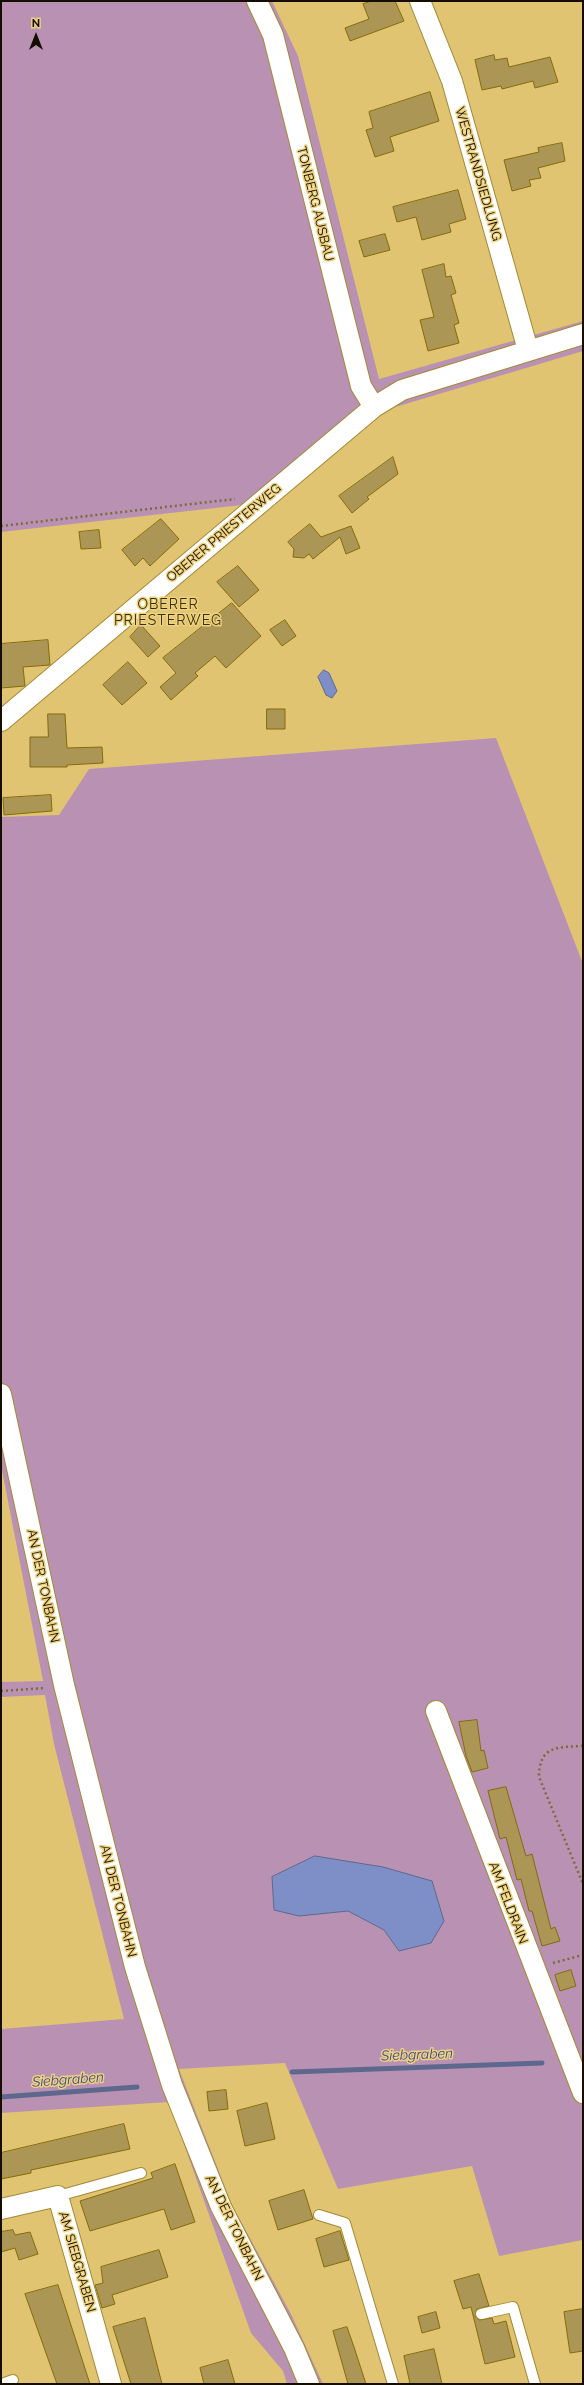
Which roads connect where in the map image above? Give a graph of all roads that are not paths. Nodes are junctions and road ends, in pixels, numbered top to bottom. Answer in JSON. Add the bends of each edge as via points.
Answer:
{"nodes":[{"id":1,"x":257,"y":1,"type":"edge"},
{"id":2,"x":420,"y":1,"type":"edge"},
{"id":3,"x":583,"y":334,"type":"edge"},
{"id":4,"x":528,"y":350,"type":"junction"},
{"id":5,"x":374,"y":407,"type":"junction"},
{"id":6,"x":1,"y":721,"type":"edge"},
{"id":7,"x":1,"y":1394,"type":"edge"},
{"id":8,"x":436,"y":1711,"type":"dead end"},
{"id":9,"x":583,"y":2093,"type":"edge"},
{"id":10,"x":142,"y":2173,"type":"dead end"},
{"id":11,"x":58,"y":2196,"type":"junction"},
{"id":12,"x":1,"y":2209,"type":"edge"},
{"id":13,"x":319,"y":2215,"type":"dead end"},
{"id":14,"x":481,"y":2314,"type":"dead end"},
{"id":15,"x":13,"y":2380,"type":"dead end"},
{"id":16,"x":2,"y":2384,"type":"edge"},
{"id":17,"x":112,"y":2384,"type":"edge"},
{"id":18,"x":309,"y":2384,"type":"edge"},
{"id":19,"x":393,"y":2384,"type":"edge"},
{"id":20,"x":535,"y":2384,"type":"edge"}],
"edges":[{"from":1,"to":5,"type":"street","name":"TONBERG AUSBAU","via":[[273,35],[361,386]]},
{"from":2,"to":4,"type":"street","name":"WESTRANDSIEDLUNG","via":[[452,81]]},
{"from":3,"to":4,"type":"street"},
{"from":4,"to":5,"type":"street","via":[[402,390]]},
{"from":5,"to":6,"type":"street","name":"OBERER PRIESTERWEG"},
{"from":7,"to":18,"type":"street","name":"AN DER TONBAHN","via":[[64,1685],[135,1967],[172,2085],[221,2207],[294,2348]]},
{"from":8,"to":9,"type":"street","name":"AM FELDRAIN"},
{"from":10,"to":11,"type":"lane"},
{"from":11,"to":12,"type":"street","name":"AM SIEBGRABEN"},
{"from":11,"to":17,"type":"street","name":"AM SIEBGRABEN"},
{"from":13,"to":19,"type":"lane","via":[[345,2223]]},
{"from":14,"to":20,"type":"lane","via":[[513,2307]]},
{"from":15,"to":16,"type":"lane"}]}
